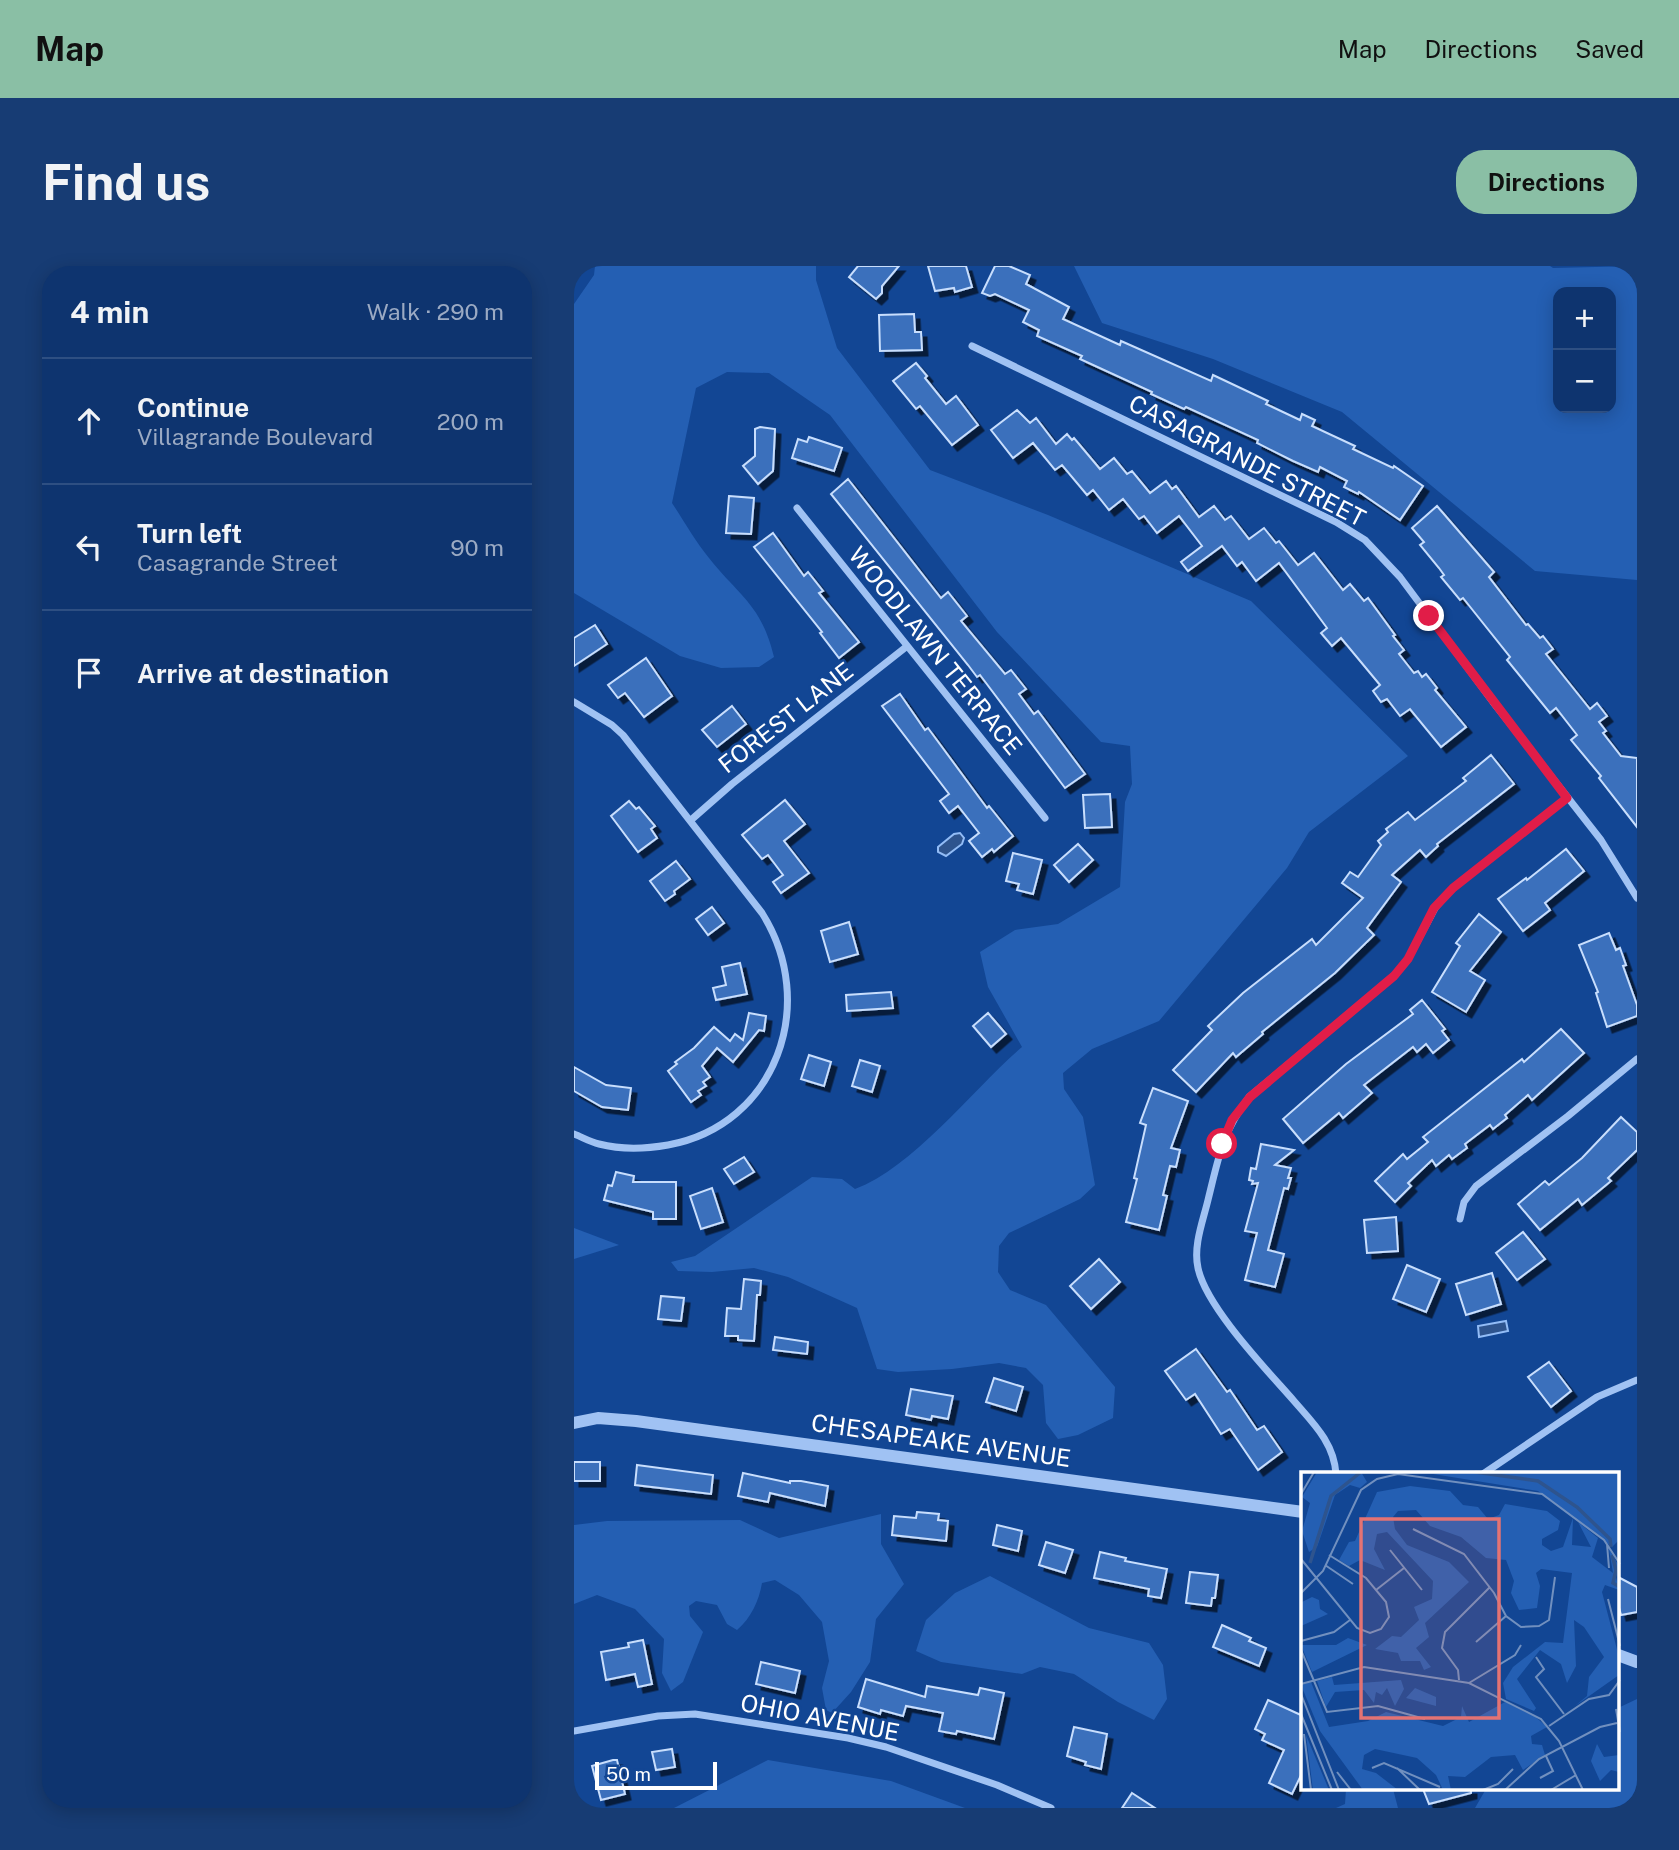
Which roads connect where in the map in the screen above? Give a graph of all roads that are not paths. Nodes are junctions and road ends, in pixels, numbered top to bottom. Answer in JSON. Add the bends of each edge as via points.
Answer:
{"nodes":[{"id":1,"x":972,"y":346,"type":"dead end"},
{"id":2,"x":797,"y":508,"type":"dead end"},
{"id":3,"x":906,"y":647,"type":"junction"},
{"id":4,"x":574,"y":702,"type":"edge"},
{"id":5,"x":1567,"y":798,"type":"junction"},
{"id":6,"x":1045,"y":818,"type":"dead end"},
{"id":7,"x":691,"y":820,"type":"junction"},
{"id":8,"x":1637,"y":898,"type":"edge"},
{"id":9,"x":1637,"y":1059,"type":"edge"},
{"id":10,"x":574,"y":1134,"type":"edge"},
{"id":11,"x":1460,"y":1219,"type":"dead end"},
{"id":12,"x":1637,"y":1380,"type":"edge"},
{"id":13,"x":574,"y":1423,"type":"edge"},
{"id":14,"x":1336,"y":1472,"type":"edge"},
{"id":15,"x":1486,"y":1472,"type":"edge"},
{"id":16,"x":1301,"y":1512,"type":"edge"},
{"id":17,"x":1620,"y":1656,"type":"edge"},
{"id":18,"x":1637,"y":1662,"type":"edge"},
{"id":19,"x":574,"y":1731,"type":"edge"},
{"id":20,"x":1051,"y":1808,"type":"edge"}],
"edges":[{"from":1,"to":5,"type":"street","name":"CASAGRANDE STREET","via":[[1365,540],[1400,577]]},
{"from":2,"to":3,"type":"street","name":"WOODLAWN TERRACE"},
{"from":3,"to":6,"type":"street","name":"WOODLAWN TERRACE"},
{"from":3,"to":7,"type":"street","name":"FOREST LANE"},
{"from":4,"to":7,"type":"street","via":[[624,735]]},
{"from":5,"to":8,"type":"street","name":"CASAGRANDE STREET","via":[[1601,840]]},
{"from":5,"to":14,"type":"street","via":[[1453,888],[1434,908],[1394,976],[1250,1097],[1232,1120],[1222,1144],[1196,1253],[1198,1268],[1208,1295],[1323,1434],[1334,1455]]},
{"from":7,"to":10,"type":"street","via":[[773,931],[782,955],[789,1001],[777,1056],[765,1080],[737,1113],[708,1132],[651,1148],[598,1144]]},
{"from":9,"to":11,"type":"street","via":[[1476,1186],[1464,1202]]},
{"from":12,"to":15,"type":"street","via":[[1597,1396]]},
{"from":13,"to":16,"type":"street","name":"CHESAPEAKE AVENUE","via":[[598,1418],[657,1423]]},
{"from":17,"to":18,"type":"street"},
{"from":19,"to":20,"type":"street","name":"OHIO AVENUE","via":[[695,1714],[848,1738],[997,1785]]}]}
